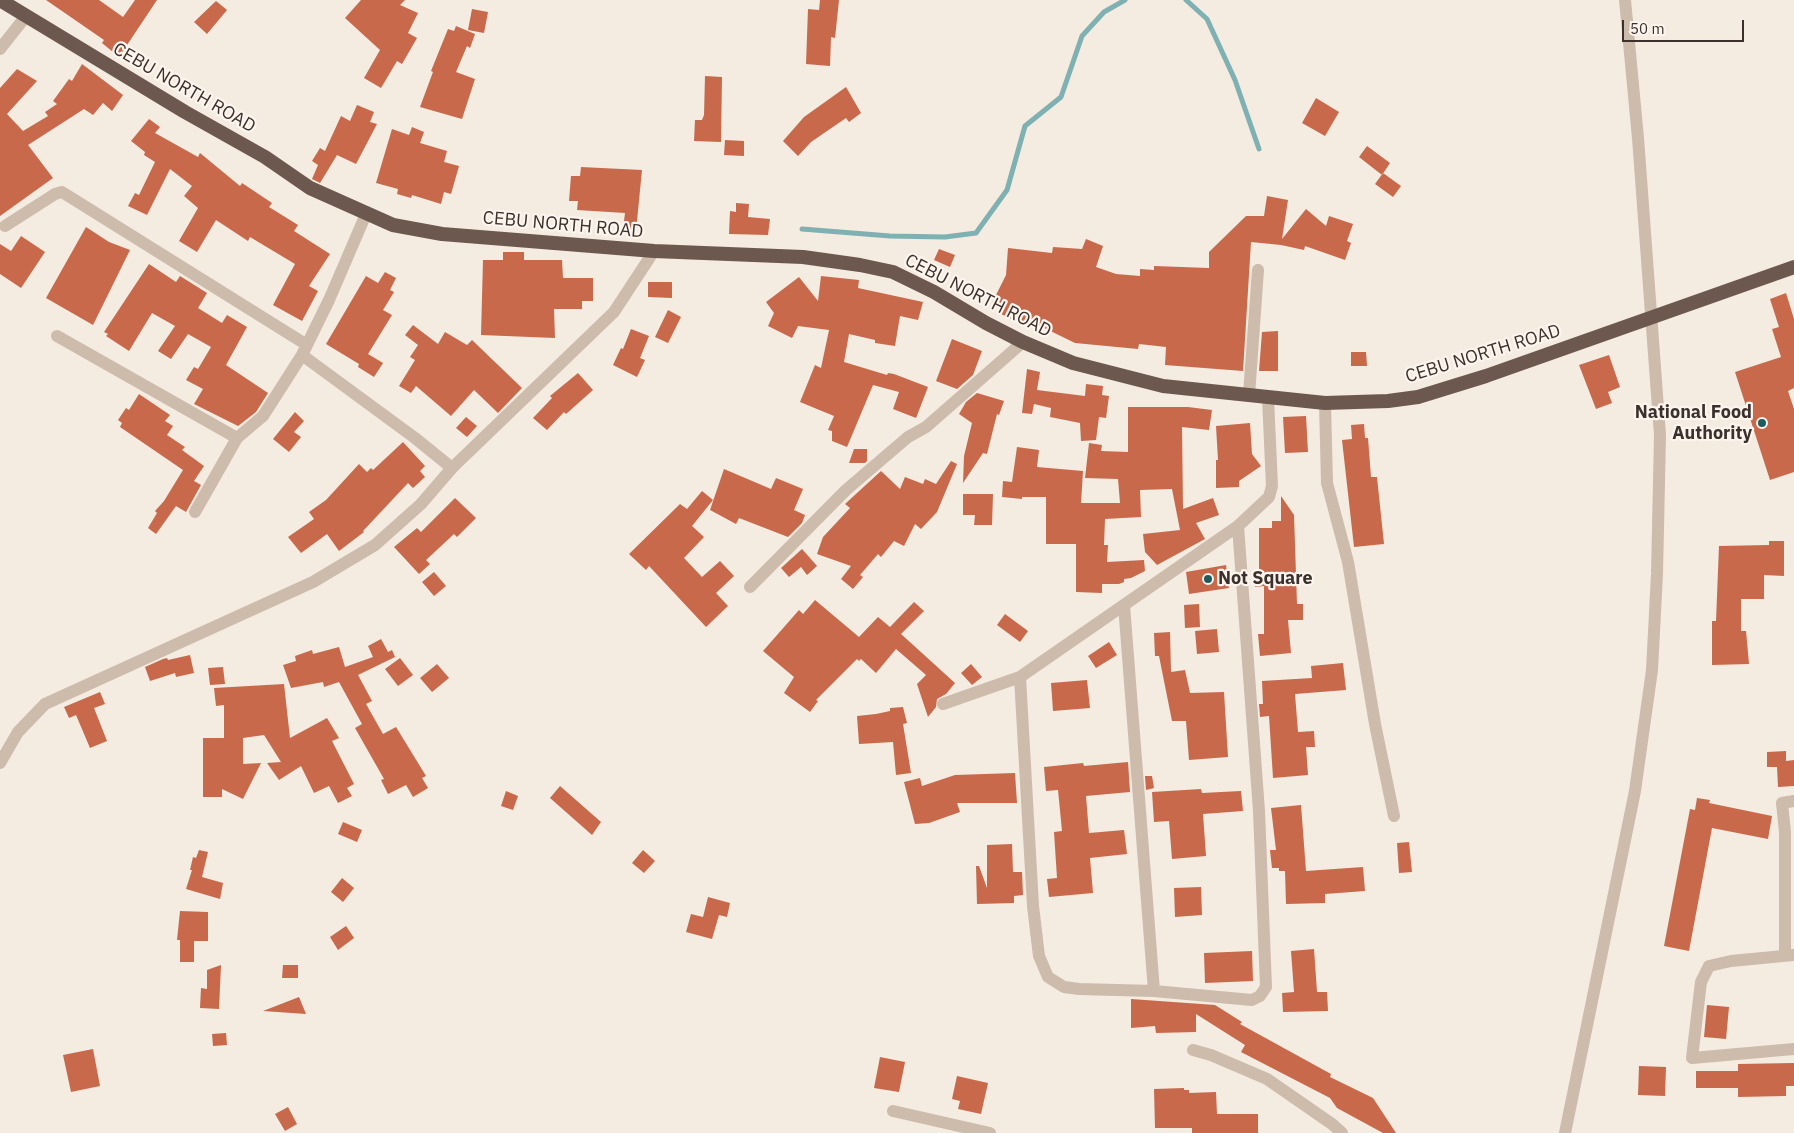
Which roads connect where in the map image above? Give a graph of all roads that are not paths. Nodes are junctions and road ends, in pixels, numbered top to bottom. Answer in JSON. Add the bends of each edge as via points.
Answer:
{"nodes":[{"id":1,"x":0,"y":0,"type":"edge"},
{"id":2,"x":1625,"y":0,"type":"edge"},
{"id":3,"x":26,"y":16,"type":"junction"},
{"id":4,"x":0,"y":49,"type":"edge"},
{"id":5,"x":366,"y":214,"type":"junction"},
{"id":6,"x":5,"y":226,"type":"dead end"},
{"id":7,"x":654,"y":251,"type":"junction"},
{"id":8,"x":1794,"y":266,"type":"edge"},
{"id":9,"x":1258,"y":270,"type":"dead end"},
{"id":10,"x":1653,"y":316,"type":"junction"},
{"id":11,"x":57,"y":336,"type":"dead end"},
{"id":12,"x":1023,"y":342,"type":"junction"},
{"id":13,"x":304,"y":350,"type":"junction"},
{"id":14,"x":1249,"y":395,"type":"junction"},
{"id":15,"x":1268,"y":398,"type":"junction"},
{"id":16,"x":1326,"y":403,"type":"junction"},
{"id":17,"x":237,"y":438,"type":"junction"},
{"id":18,"x":452,"y":468,"type":"junction"},
{"id":19,"x":195,"y":512,"type":"dead end"},
{"id":20,"x":1238,"y":526,"type":"junction"},
{"id":21,"x":750,"y":587,"type":"dead end"},
{"id":22,"x":1124,"y":605,"type":"junction"},
{"id":23,"x":1020,"y":677,"type":"junction"},
{"id":24,"x":943,"y":704,"type":"dead end"},
{"id":25,"x":0,"y":762,"type":"edge"},
{"id":26,"x":1794,"y":801,"type":"edge"},
{"id":27,"x":1394,"y":816,"type":"dead end"},
{"id":28,"x":1790,"y":956,"type":"edge"},
{"id":29,"x":1154,"y":991,"type":"junction"},
{"id":30,"x":1794,"y":1049,"type":"edge"},
{"id":31,"x":1192,"y":1050,"type":"dead end"},
{"id":32,"x":893,"y":1111,"type":"dead end"},
{"id":33,"x":990,"y":1133,"type":"edge"},
{"id":34,"x":1342,"y":1133,"type":"edge"},
{"id":35,"x":1565,"y":1133,"type":"edge"}],
"edges":[{"from":1,"to":3,"type":"highway","name":"CEBU NORTH ROAD"},
{"from":2,"to":10,"type":"street"},
{"from":3,"to":4,"type":"street"},
{"from":3,"to":5,"type":"highway","name":"CEBU NORTH ROAD","via":[[265,157],[310,188]]},
{"from":5,"to":7,"type":"highway","name":"CEBU NORTH ROAD","via":[[393,225],[442,234]]},
{"from":5,"to":13,"type":"street"},
{"from":6,"to":13,"type":"street","via":[[54,194],[68,194]]},
{"from":7,"to":12,"type":"highway","name":"CEBU NORTH ROAD","via":[[803,257],[894,272]]},
{"from":7,"to":18,"type":"street","via":[[614,312]]},
{"from":8,"to":10,"type":"highway","name":"CEBU NORTH ROAD"},
{"from":9,"to":14,"type":"street"},
{"from":10,"to":16,"type":"highway","name":"CEBU NORTH ROAD","via":[[1418,397]]},
{"from":10,"to":35,"type":"street","via":[[1660,435],[1652,670],[1635,791]]},
{"from":11,"to":17,"type":"street"},
{"from":12,"to":14,"type":"highway","name":"CEBU NORTH ROAD","via":[[1073,363],[1120,376],[1164,386]]},
{"from":12,"to":21,"type":"street","via":[[926,427],[908,437],[846,490]]},
{"from":13,"to":17,"type":"street","via":[[263,416]]},
{"from":13,"to":18,"type":"street"},
{"from":14,"to":15,"type":"highway","name":"CEBU NORTH ROAD"},
{"from":15,"to":16,"type":"highway","name":"CEBU NORTH ROAD"},
{"from":15,"to":20,"type":"street","via":[[1272,486],[1268,497]]},
{"from":16,"to":27,"type":"street","via":[[1327,483],[1348,562]]},
{"from":17,"to":19,"type":"street"},
{"from":18,"to":25,"type":"street","via":[[421,504],[375,545],[313,582],[45,704],[18,732]]},
{"from":20,"to":22,"type":"street"},
{"from":20,"to":29,"type":"street","via":[[1259,811],[1266,987],[1260,996],[1252,1000]]},
{"from":22,"to":23,"type":"street"},
{"from":22,"to":29,"type":"street"},
{"from":23,"to":24,"type":"street"},
{"from":23,"to":29,"type":"street","via":[[1033,906],[1039,956],[1048,977],[1064,987]]},
{"from":26,"to":28,"type":"street","via":[[1782,802]]},
{"from":28,"to":30,"type":"street","via":[[1709,966],[1701,982],[1692,1058]]},
{"from":31,"to":34,"type":"street","via":[[1267,1079]]},
{"from":32,"to":33,"type":"street"}]}
